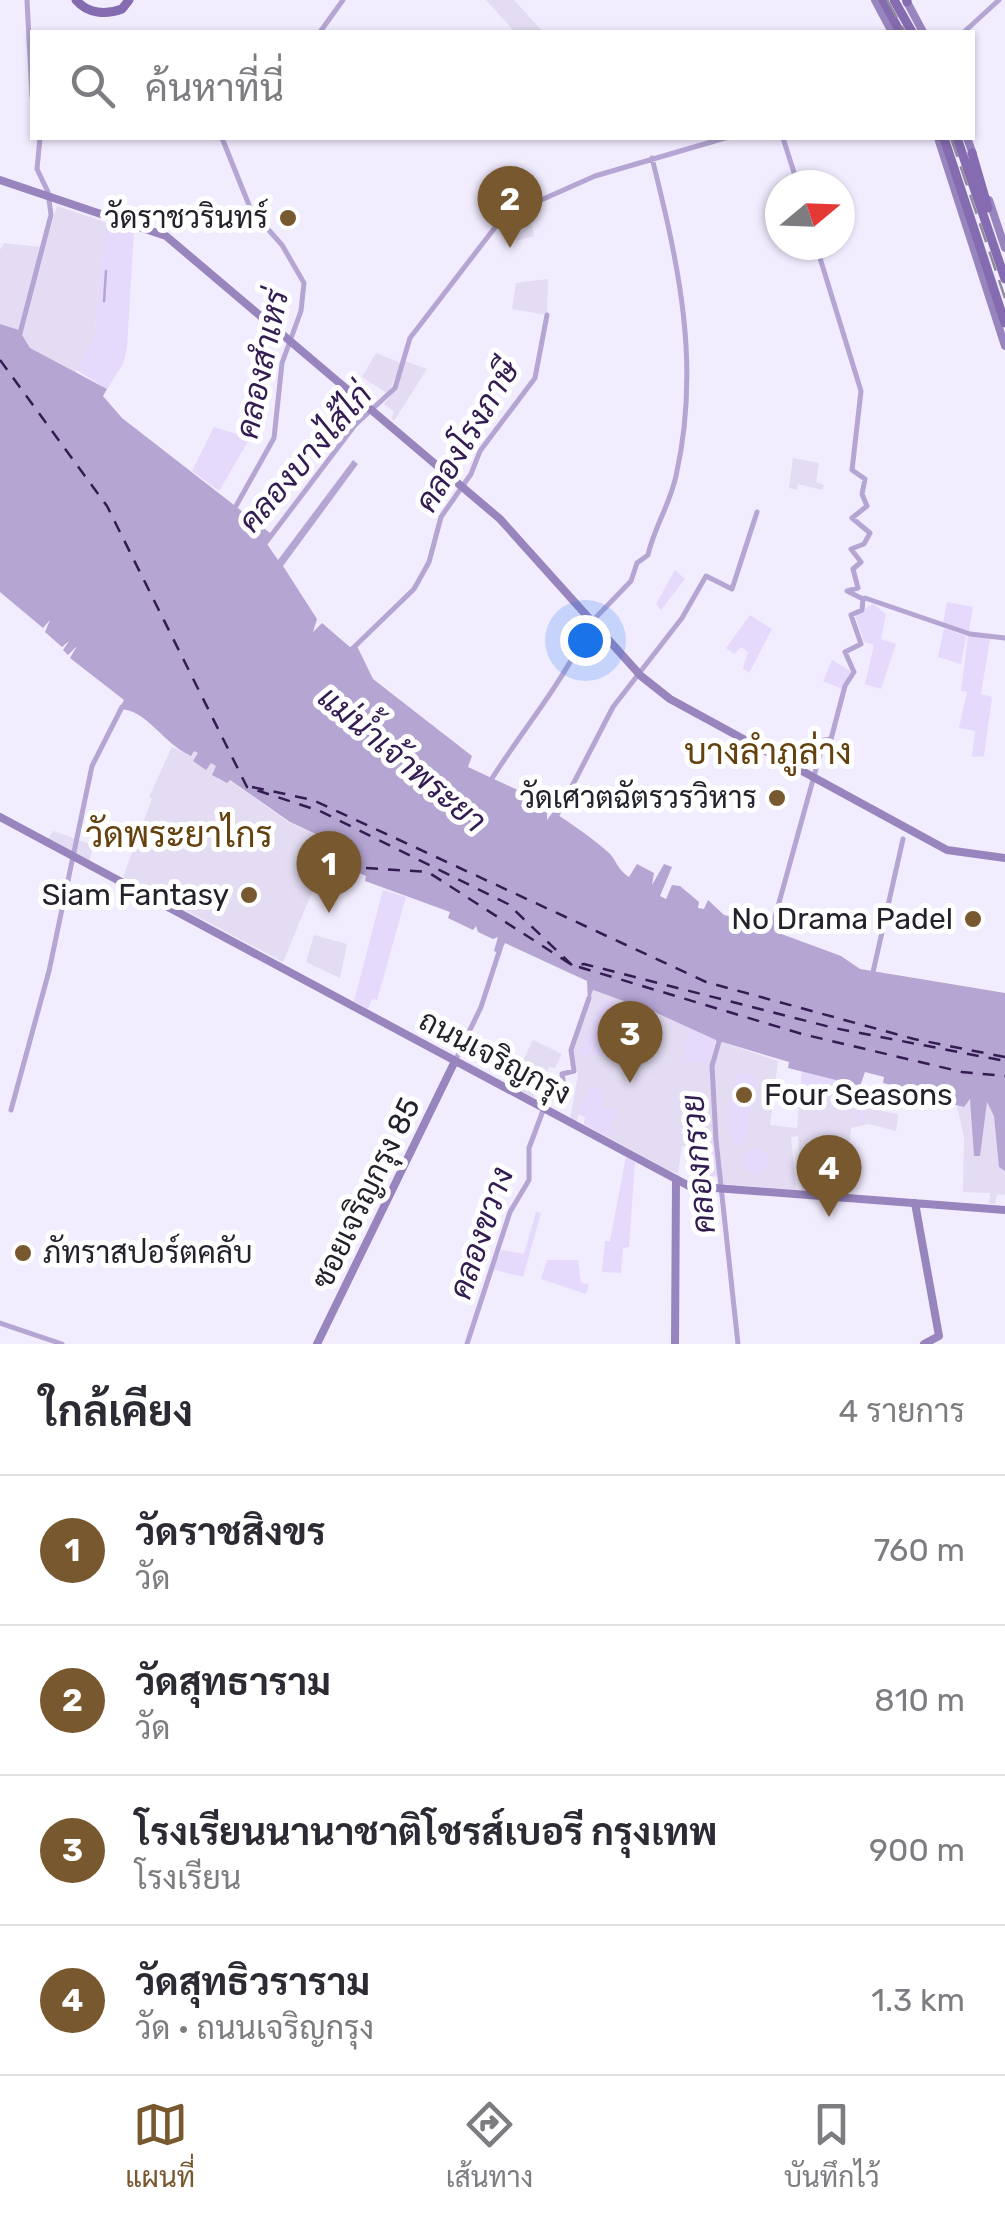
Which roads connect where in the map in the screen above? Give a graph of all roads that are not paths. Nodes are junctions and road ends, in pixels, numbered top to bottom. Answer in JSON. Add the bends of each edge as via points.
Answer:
{"nodes":[{"id":1,"x":79,"y":0,"type":"edge"},
{"id":2,"x":127,"y":0,"type":"edge"},
{"id":3,"x":875,"y":0,"type":"edge"},
{"id":4,"x":883,"y":0,"type":"edge"},
{"id":5,"x":902,"y":0,"type":"edge"},
{"id":6,"x":891,"y":30,"type":"edge"},
{"id":7,"x":905,"y":30,"type":"edge"},
{"id":8,"x":906,"y":30,"type":"edge"},
{"id":9,"x":921,"y":30,"type":"edge"},
{"id":10,"x":941,"y":140,"type":"edge"},
{"id":11,"x":958,"y":140,"type":"edge"},
{"id":12,"x":968,"y":140,"type":"edge"},
{"id":13,"x":972,"y":153,"type":"junction"},
{"id":14,"x":0,"y":180,"type":"edge"},
{"id":15,"x":1005,"y":248,"type":"edge"},
{"id":16,"x":1003,"y":274,"type":"edge"},
{"id":17,"x":998,"y":302,"type":"junction"},
{"id":18,"x":1005,"y":322,"type":"edge"},
{"id":19,"x":1005,"y":338,"type":"edge"},
{"id":20,"x":1005,"y":346,"type":"edge"},
{"id":21,"x":0,"y":817,"type":"edge"},
{"id":22,"x":1005,"y":861,"type":"edge"},
{"id":23,"x":455,"y":1061,"type":"junction"},
{"id":24,"x":674,"y":1178,"type":"junction"},
{"id":25,"x":692,"y":1186,"type":"junction"},
{"id":26,"x":677,"y":1196,"type":"junction"},
{"id":27,"x":915,"y":1203,"type":"junction"},
{"id":28,"x":1005,"y":1210,"type":"edge"},
{"id":29,"x":317,"y":1344,"type":"edge"},
{"id":30,"x":677,"y":1344,"type":"edge"},
{"id":31,"x":924,"y":1344,"type":"edge"}],
"edges":[{"from":1,"to":2,"type":"main road","via":[[95,9]]},
{"from":1,"to":2,"type":"main road","via":[[104,13],[122,9]]},
{"from":3,"to":6,"type":"main road"},
{"from":4,"to":7,"type":"main road"},
{"from":5,"to":8,"type":"main road"},
{"from":5,"to":9,"type":"main road"},
{"from":10,"to":17,"type":"main road"},
{"from":10,"to":20,"type":"main road"},
{"from":11,"to":16,"type":"main road"},
{"from":12,"to":13,"type":"main road"},
{"from":13,"to":15,"type":"main road"},
{"from":13,"to":16,"type":"main road"},
{"from":14,"to":22,"type":"main road","via":[[160,233],[503,522],[670,700],[947,855]]},
{"from":17,"to":18,"type":"main road"},
{"from":17,"to":19,"type":"main road"},
{"from":21,"to":23,"type":"main road","name":"ถนนเจริญกรุง"},
{"from":23,"to":24,"type":"main road","name":"ถนนเจริญกรุง"},
{"from":23,"to":29,"type":"main road","name":"ซอยเจริญกรุง 85"},
{"from":24,"to":25,"type":"main road","name":"ถนนเจริญกรุง"},
{"from":24,"to":26,"type":"main road"},
{"from":25,"to":26,"type":"main road"},
{"from":25,"to":27,"type":"main road","name":"ถนนเจริญกรุง"},
{"from":26,"to":30,"type":"main road"},
{"from":27,"to":28,"type":"main road","name":"ถนนเจริญกรุง"},
{"from":27,"to":31,"type":"main road","via":[[938,1339]]}]}
